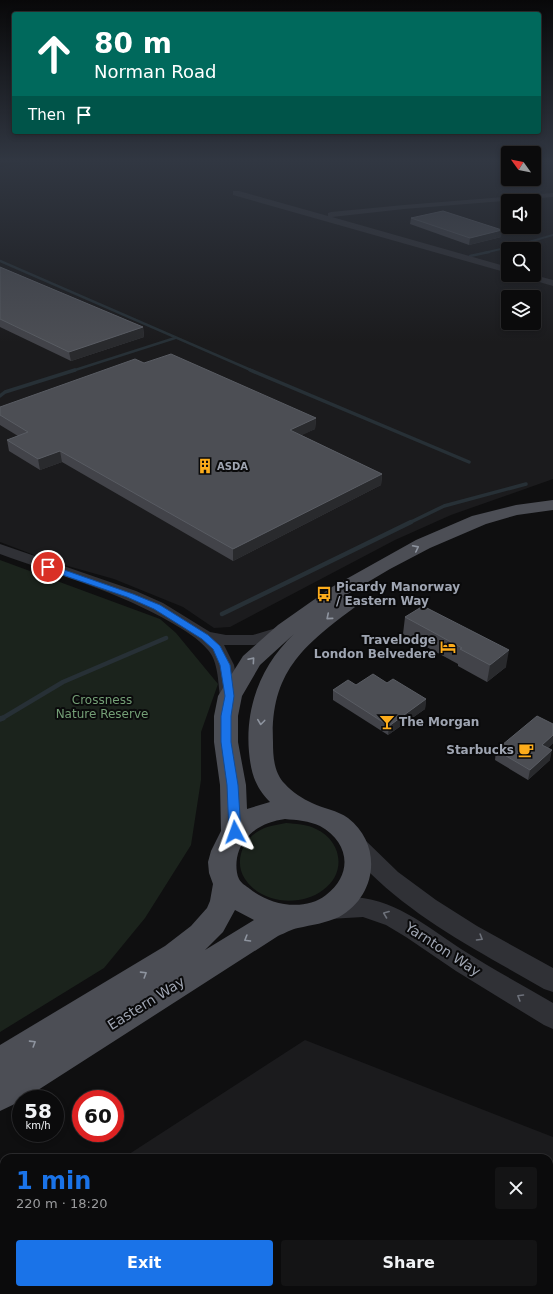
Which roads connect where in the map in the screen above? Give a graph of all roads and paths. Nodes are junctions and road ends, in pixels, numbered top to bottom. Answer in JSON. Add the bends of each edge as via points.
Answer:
{"nodes":[{"id":1,"x":336,"y":220,"type":"edge"},
{"id":2,"x":501,"y":268,"type":"edge"},
{"id":3,"x":541,"y":280,"type":"edge"},
{"id":4,"x":553,"y":283,"type":"edge"},
{"id":5,"x":553,"y":505,"type":"edge"},
{"id":6,"x":553,"y":514,"type":"edge"},
{"id":7,"x":0,"y":549,"type":"edge"},
{"id":8,"x":286,"y":630,"type":"junction"},
{"id":9,"x":198,"y":632,"type":"junction"},
{"id":10,"x":230,"y":696,"type":"junction"},
{"id":11,"x":302,"y":809,"type":"junction"},
{"id":12,"x":235,"y":832,"type":"junction"},
{"id":13,"x":355,"y":844,"type":"junction"},
{"id":14,"x":227,"y":885,"type":"junction"},
{"id":15,"x":326,"y":910,"type":"junction"},
{"id":16,"x":295,"y":917,"type":"junction"},
{"id":17,"x":553,"y":981,"type":"edge"},
{"id":18,"x":553,"y":1017,"type":"edge"},
{"id":19,"x":78,"y":1045,"type":"junction"},
{"id":20,"x":0,"y":1063,"type":"edge"},
{"id":21,"x":0,"y":1095,"type":"edge"},
{"id":22,"x":0,"y":1102,"type":"edge"}],
"edges":[{"from":1,"to":2,"type":"street"},
{"from":3,"to":4,"type":"street"},
{"from":8,"to":5,"type":"main road","one_way":true,"via":[[339,591],[423,544],[479,520],[516,510]]},
{"from":6,"to":11,"type":"main road","one_way":true,"via":[[514,521],[485,531],[389,577],[334,613],[285,657],[275,672],[266,697],[260,724],[260,748],[264,774],[275,792],[290,804]]},
{"from":7,"to":9,"type":"street","via":[[130,595],[157,607]]},
{"from":8,"to":9,"type":"street","via":[[254,640],[226,640]]},
{"from":10,"to":8,"type":"main road","one_way":true,"via":[[251,661]]},
{"from":9,"to":10,"type":"street","via":[[217,648],[225,665]]},
{"from":10,"to":12,"type":"main road","via":[[226,716],[226,742],[233,785]]},
{"from":11,"to":12,"type":"main road","via":[[264,813]]},
{"from":11,"to":13,"type":"main road","via":[[330,819],[345,830]]},
{"from":12,"to":14,"type":"main road","via":[[226,844],[223,856],[222,870]]},
{"from":13,"to":15,"type":"main road","via":[[360,862],[356,880],[344,897]]},
{"from":13,"to":17,"type":"street","one_way":true,"via":[[390,878],[419,900]]},
{"from":14,"to":16,"type":"main road","via":[[244,902],[259,910]]},
{"from":20,"to":14,"type":"main road","name":"Eastern Way","one_way":true,"via":[[176,955],[198,938],[222,909]]},
{"from":15,"to":16,"type":"main road"},
{"from":18,"to":15,"type":"street","name":"Yarnton Way","one_way":true,"via":[[389,915],[373,909],[356,907]]},
{"from":16,"to":19,"type":"main road","name":"Eastern Way","one_way":true,"via":[[249,938]]},
{"from":19,"to":21,"type":"main road","name":"Eastern Way"},
{"from":19,"to":22,"type":"main road"}]}
